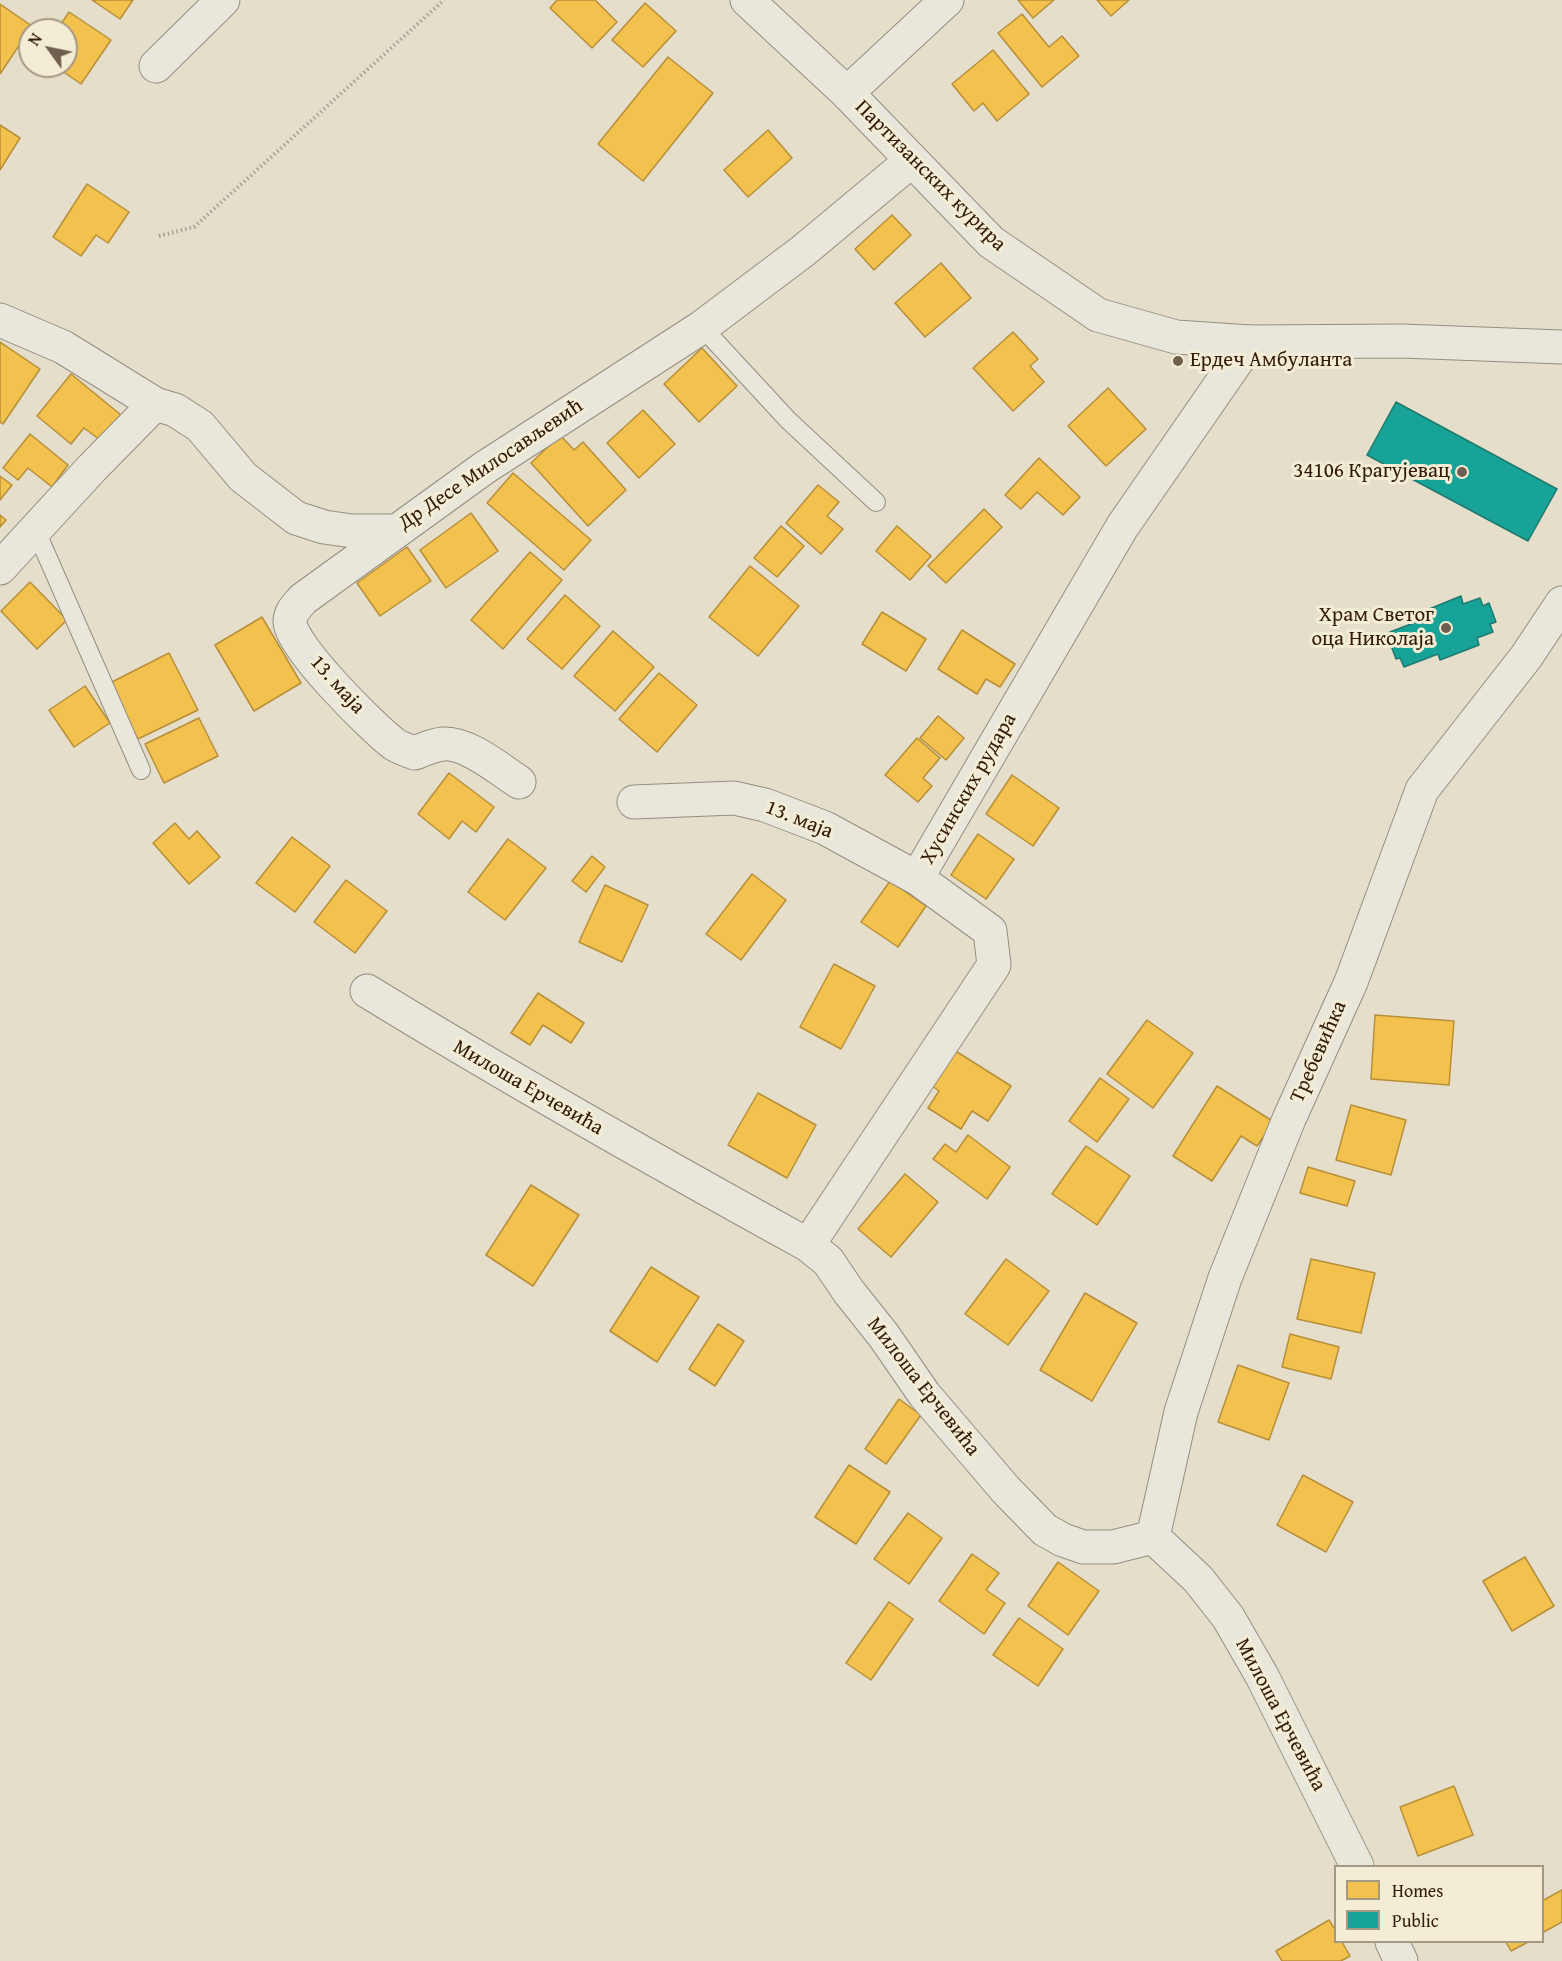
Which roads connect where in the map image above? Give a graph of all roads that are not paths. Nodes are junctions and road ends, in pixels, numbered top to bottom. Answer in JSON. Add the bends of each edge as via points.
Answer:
{"nodes":[{"id":1,"x":223,"y":0,"type":"edge"},
{"id":2,"x":747,"y":0,"type":"edge"},
{"id":3,"x":947,"y":0,"type":"edge"},
{"id":4,"x":156,"y":66,"type":"dead end"},
{"id":5,"x":847,"y":93,"type":"junction"},
{"id":6,"x":911,"y":161,"type":"junction"},
{"id":7,"x":0,"y":320,"type":"edge"},
{"id":8,"x":702,"y":327,"type":"junction"},
{"id":9,"x":1250,"y":342,"type":"junction"},
{"id":10,"x":1562,"y":347,"type":"edge"},
{"id":11,"x":155,"y":404,"type":"junction"},
{"id":12,"x":876,"y":502,"type":"dead end"},
{"id":13,"x":36,"y":531,"type":"junction"},
{"id":14,"x":397,"y":531,"type":"junction"},
{"id":15,"x":0,"y":568,"type":"edge"},
{"id":16,"x":1562,"y":603,"type":"edge"},
{"id":17,"x":141,"y":770,"type":"dead end"},
{"id":18,"x":519,"y":782,"type":"dead end"},
{"id":19,"x":634,"y":802,"type":"dead end"},
{"id":20,"x":917,"y":878,"type":"junction"},
{"id":21,"x":367,"y":991,"type":"dead end"},
{"id":22,"x":808,"y":1245,"type":"junction"},
{"id":23,"x":1153,"y":1538,"type":"junction"},
{"id":24,"x":1356,"y":1865,"type":"edge"},
{"id":25,"x":1393,"y":1943,"type":"edge"},
{"id":26,"x":1401,"y":1961,"type":"edge"}],
"edges":[{"from":1,"to":4,"type":"street"},
{"from":2,"to":5,"type":"street","name":"Партизанских курира"},
{"from":3,"to":5,"type":"street"},
{"from":5,"to":6,"type":"street","name":"Партизанских курира"},
{"from":6,"to":8,"type":"street","name":"Др Десе Милосављевић","via":[[804,251]]},
{"from":6,"to":9,"type":"street","name":"Партизанских курира","via":[[991,242],[1098,315],[1176,337]]},
{"from":7,"to":11,"type":"street","name":"Др Десе Милосављевић","via":[[63,348]]},
{"from":8,"to":12,"type":"lane","via":[[788,420]]},
{"from":8,"to":14,"type":"street","name":"Др Десе Милосављевић","via":[[484,468]]},
{"from":9,"to":10,"type":"street","name":"Партизанских курира","via":[[1402,341]]},
{"from":9,"to":20,"type":"street","name":"Хусинских рудара","via":[[1122,527]]},
{"from":11,"to":13,"type":"street"},
{"from":11,"to":14,"type":"street","name":"Др Десе Милосављевић","via":[[175,410],[200,426],[243,477],[296,518],[352,531]]},
{"from":13,"to":15,"type":"street"},
{"from":13,"to":17,"type":"lane"},
{"from":14,"to":18,"type":"street","name":"13. маја","via":[[303,598],[292,611],[290,624],[296,637],[325,678],[396,746],[415,753],[444,744],[460,745]]},
{"from":16,"to":23,"type":"street","name":"Требевићка","via":[[1526,657],[1422,790],[1351,982],[1289,1119],[1225,1278],[1181,1412]]},
{"from":19,"to":20,"type":"street","name":"13. маја","via":[[734,798],[765,805],[825,828]]},
{"from":20,"to":22,"type":"street","name":"Хусинских рудара","via":[[990,931],[994,965]]},
{"from":21,"to":22,"type":"street","name":"Милоша Ерчевића","via":[[629,1147]]},
{"from":22,"to":23,"type":"street","name":"Милоша Ерчевића","via":[[828,1261],[924,1394],[1045,1530],[1083,1547],[1113,1547]]},
{"from":23,"to":24,"type":"street","name":"Милоша Ерчевића","via":[[1198,1579],[1228,1617]]},
{"from":25,"to":26,"type":"street"}]}
